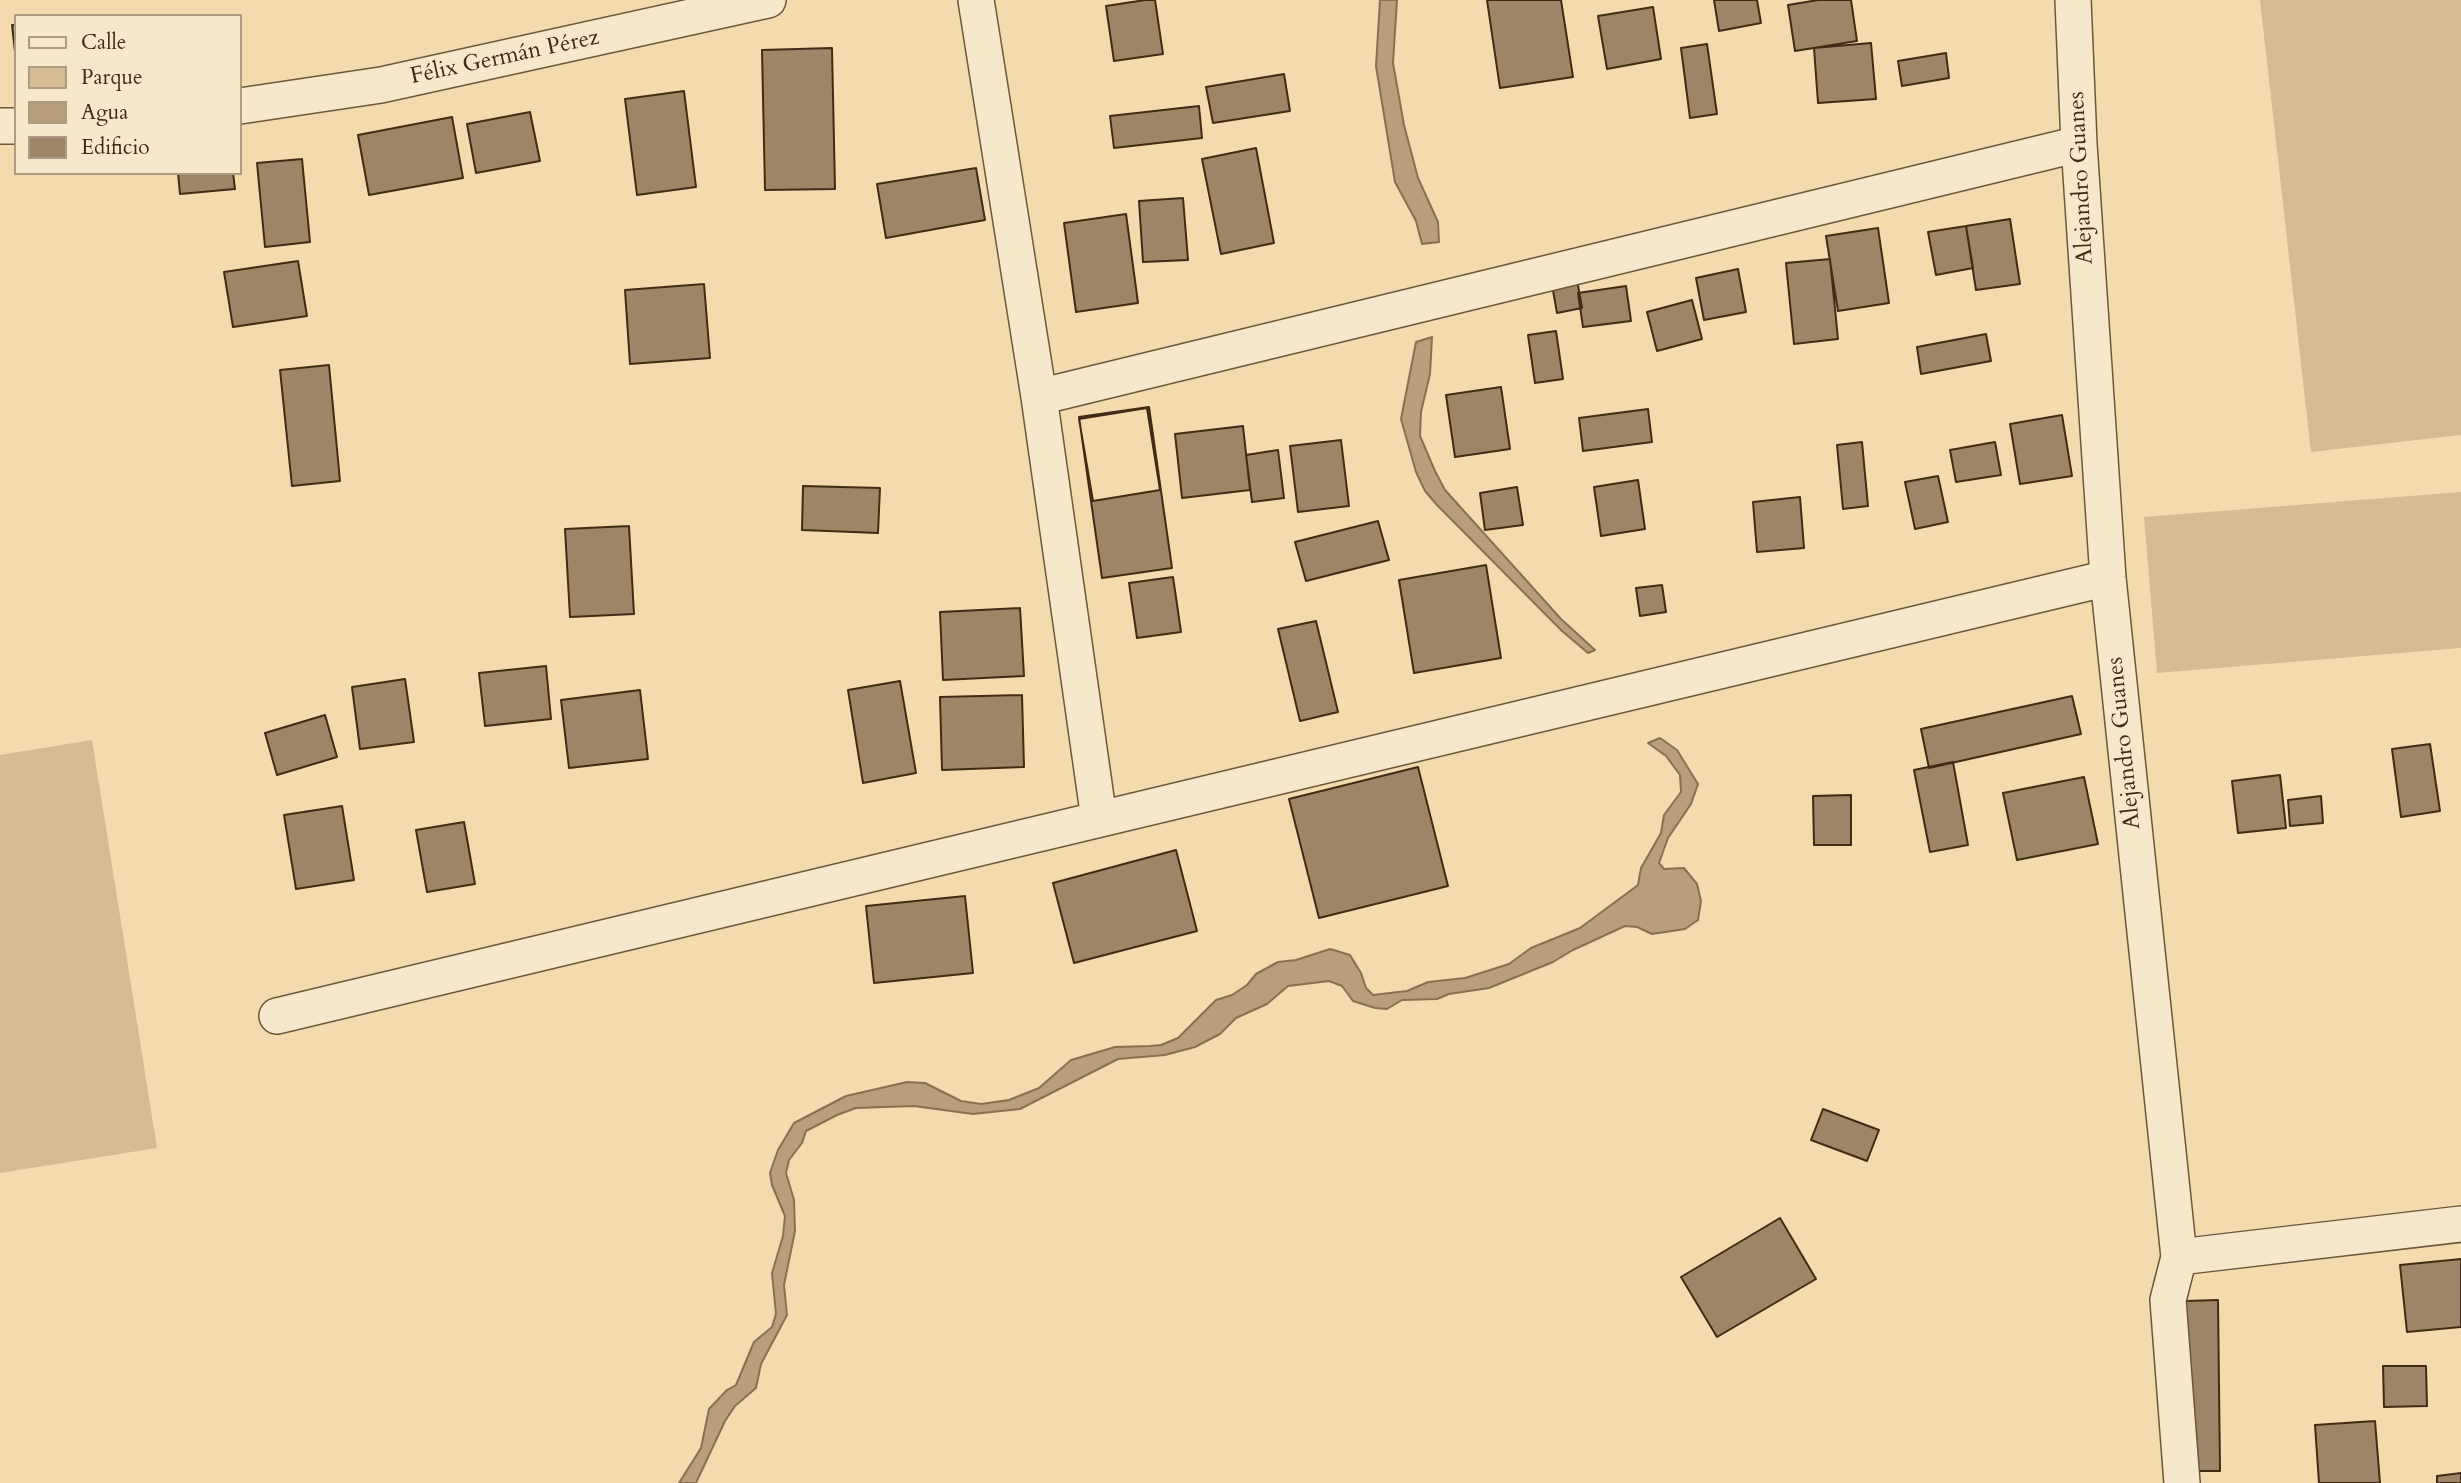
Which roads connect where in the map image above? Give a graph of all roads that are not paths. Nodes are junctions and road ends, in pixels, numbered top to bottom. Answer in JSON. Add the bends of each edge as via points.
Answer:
{"nodes":[{"id":1,"x":768,"y":0,"type":"edge"},
{"id":2,"x":976,"y":0,"type":"edge"},
{"id":3,"x":2073,"y":0,"type":"edge"},
{"id":4,"x":242,"y":106,"type":"edge"},
{"id":5,"x":2079,"y":144,"type":"junction"},
{"id":6,"x":1039,"y":397,"type":"junction"},
{"id":7,"x":2108,"y":578,"type":"junction"},
{"id":8,"x":1099,"y":819,"type":"junction"},
{"id":9,"x":278,"y":1016,"type":"dead end"},
{"id":10,"x":2461,"y":1224,"type":"edge"},
{"id":11,"x":2179,"y":1257,"type":"junction"},
{"id":12,"x":2182,"y":1483,"type":"edge"}],
"edges":[{"from":1,"to":4,"type":"street","name":"Félix Germán Pérez","via":[[381,85]]},
{"from":2,"to":6,"type":"street"},
{"from":3,"to":5,"type":"street","name":"Alejandro Guanes"},
{"from":5,"to":6,"type":"street"},
{"from":5,"to":7,"type":"street","name":"Alejandro Guanes"},
{"from":6,"to":8,"type":"street"},
{"from":7,"to":8,"type":"street"},
{"from":7,"to":11,"type":"street","name":"Alejandro Guanes"},
{"from":8,"to":9,"type":"street"},
{"from":10,"to":11,"type":"street"},
{"from":11,"to":12,"type":"street","name":"Alejandro Guanes","via":[[2168,1300]]}]}
